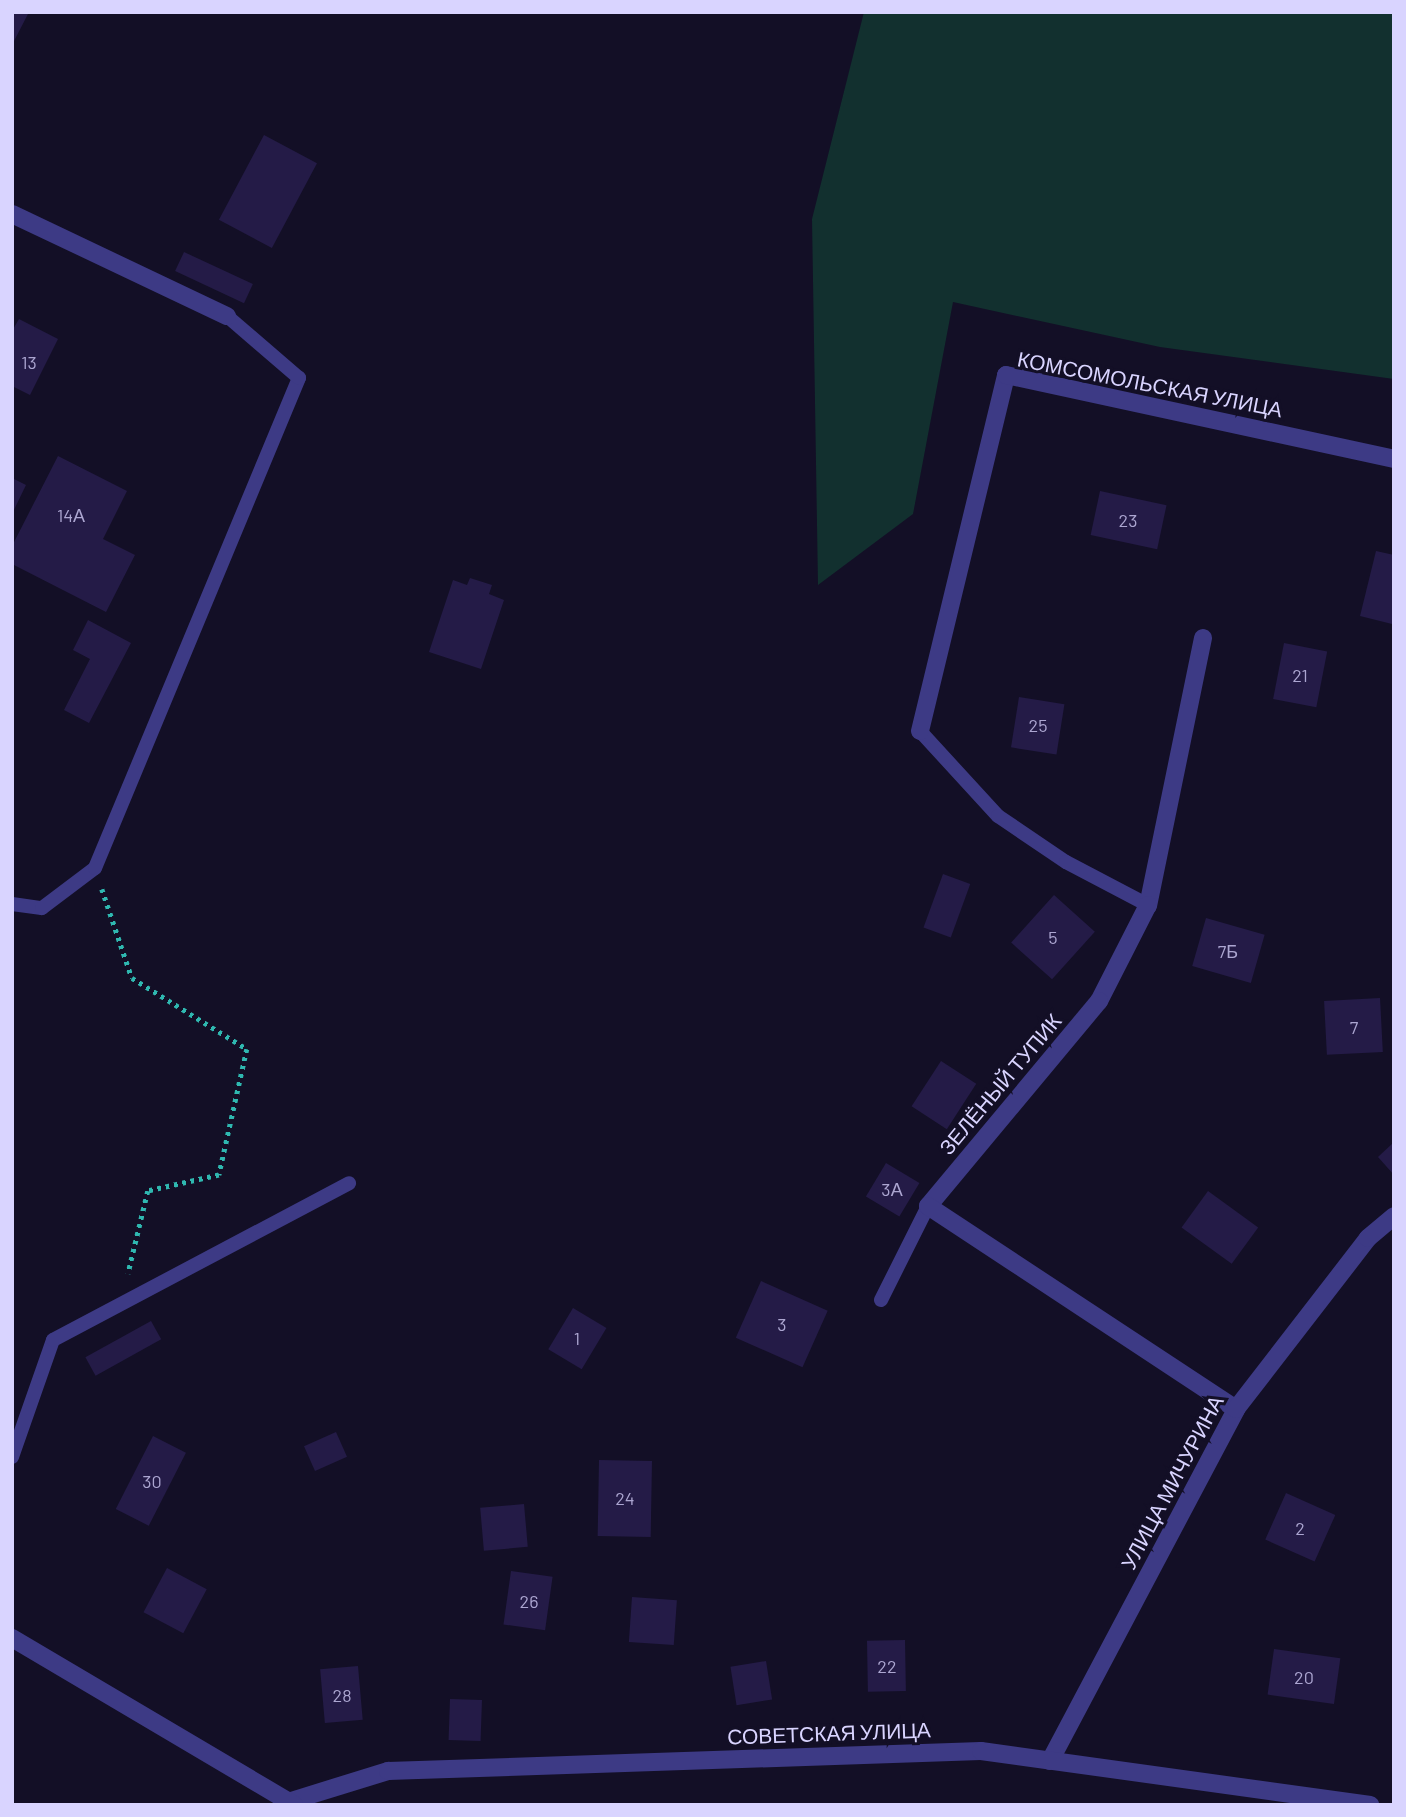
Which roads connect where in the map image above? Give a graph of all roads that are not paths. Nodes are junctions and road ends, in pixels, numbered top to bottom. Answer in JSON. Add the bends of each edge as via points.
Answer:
{"nodes":[{"id":1,"x":12,"y":214,"type":"edge"},
{"id":2,"x":227,"y":316,"type":"joint"},
{"id":3,"x":1394,"y":459,"type":"edge"},
{"id":4,"x":1203,"y":638,"type":"dead end"},
{"id":5,"x":920,"y":732,"type":"joint"},
{"id":6,"x":12,"y":904,"type":"edge"},
{"id":7,"x":1148,"y":905,"type":"junction"},
{"id":8,"x":349,"y":1183,"type":"dead end"},
{"id":9,"x":928,"y":1206,"type":"junction"},
{"id":10,"x":1394,"y":1216,"type":"edge"},
{"id":11,"x":881,"y":1300,"type":"dead end"},
{"id":12,"x":1236,"y":1409,"type":"junction"},
{"id":13,"x":12,"y":1457,"type":"edge"},
{"id":14,"x":12,"y":1638,"type":"edge"},
{"id":15,"x":1051,"y":1760,"type":"junction"},
{"id":16,"x":292,"y":1803,"type":"edge"},
{"id":17,"x":1370,"y":1805,"type":"edge"}],
"edges":[{"from":1,"to":2,"type":"street"},
{"from":2,"to":6,"type":"lane","via":[[299,378],[95,868],[41,908]]},
{"from":3,"to":5,"type":"street","name":"КОМСОМОЛЬСКАЯ УЛИЦА","via":[[1006,375]]},
{"from":4,"to":7,"type":"street","name":"ЗЕЛЁНЫЙ ТУПИК"},
{"from":5,"to":7,"type":"lane","via":[[999,816],[1066,862]]},
{"from":7,"to":9,"type":"street","name":"ЗЕЛЁНЫЙ ТУПИК","via":[[1099,1001]]},
{"from":8,"to":13,"type":"lane","via":[[53,1340]]},
{"from":9,"to":11,"type":"lane"},
{"from":9,"to":12,"type":"street"},
{"from":10,"to":12,"type":"street","name":"УЛИЦА МИЧУРИНА","via":[[1368,1238]]},
{"from":12,"to":15,"type":"street","name":"УЛИЦА МИЧУРИНА"},
{"from":14,"to":16,"type":"street"},
{"from":15,"to":16,"type":"street","name":"СОВЕТСКАЯ УЛИЦА","via":[[981,1751],[388,1771]]},
{"from":15,"to":17,"type":"street","name":"СОВЕТСКАЯ УЛИЦА"}]}
